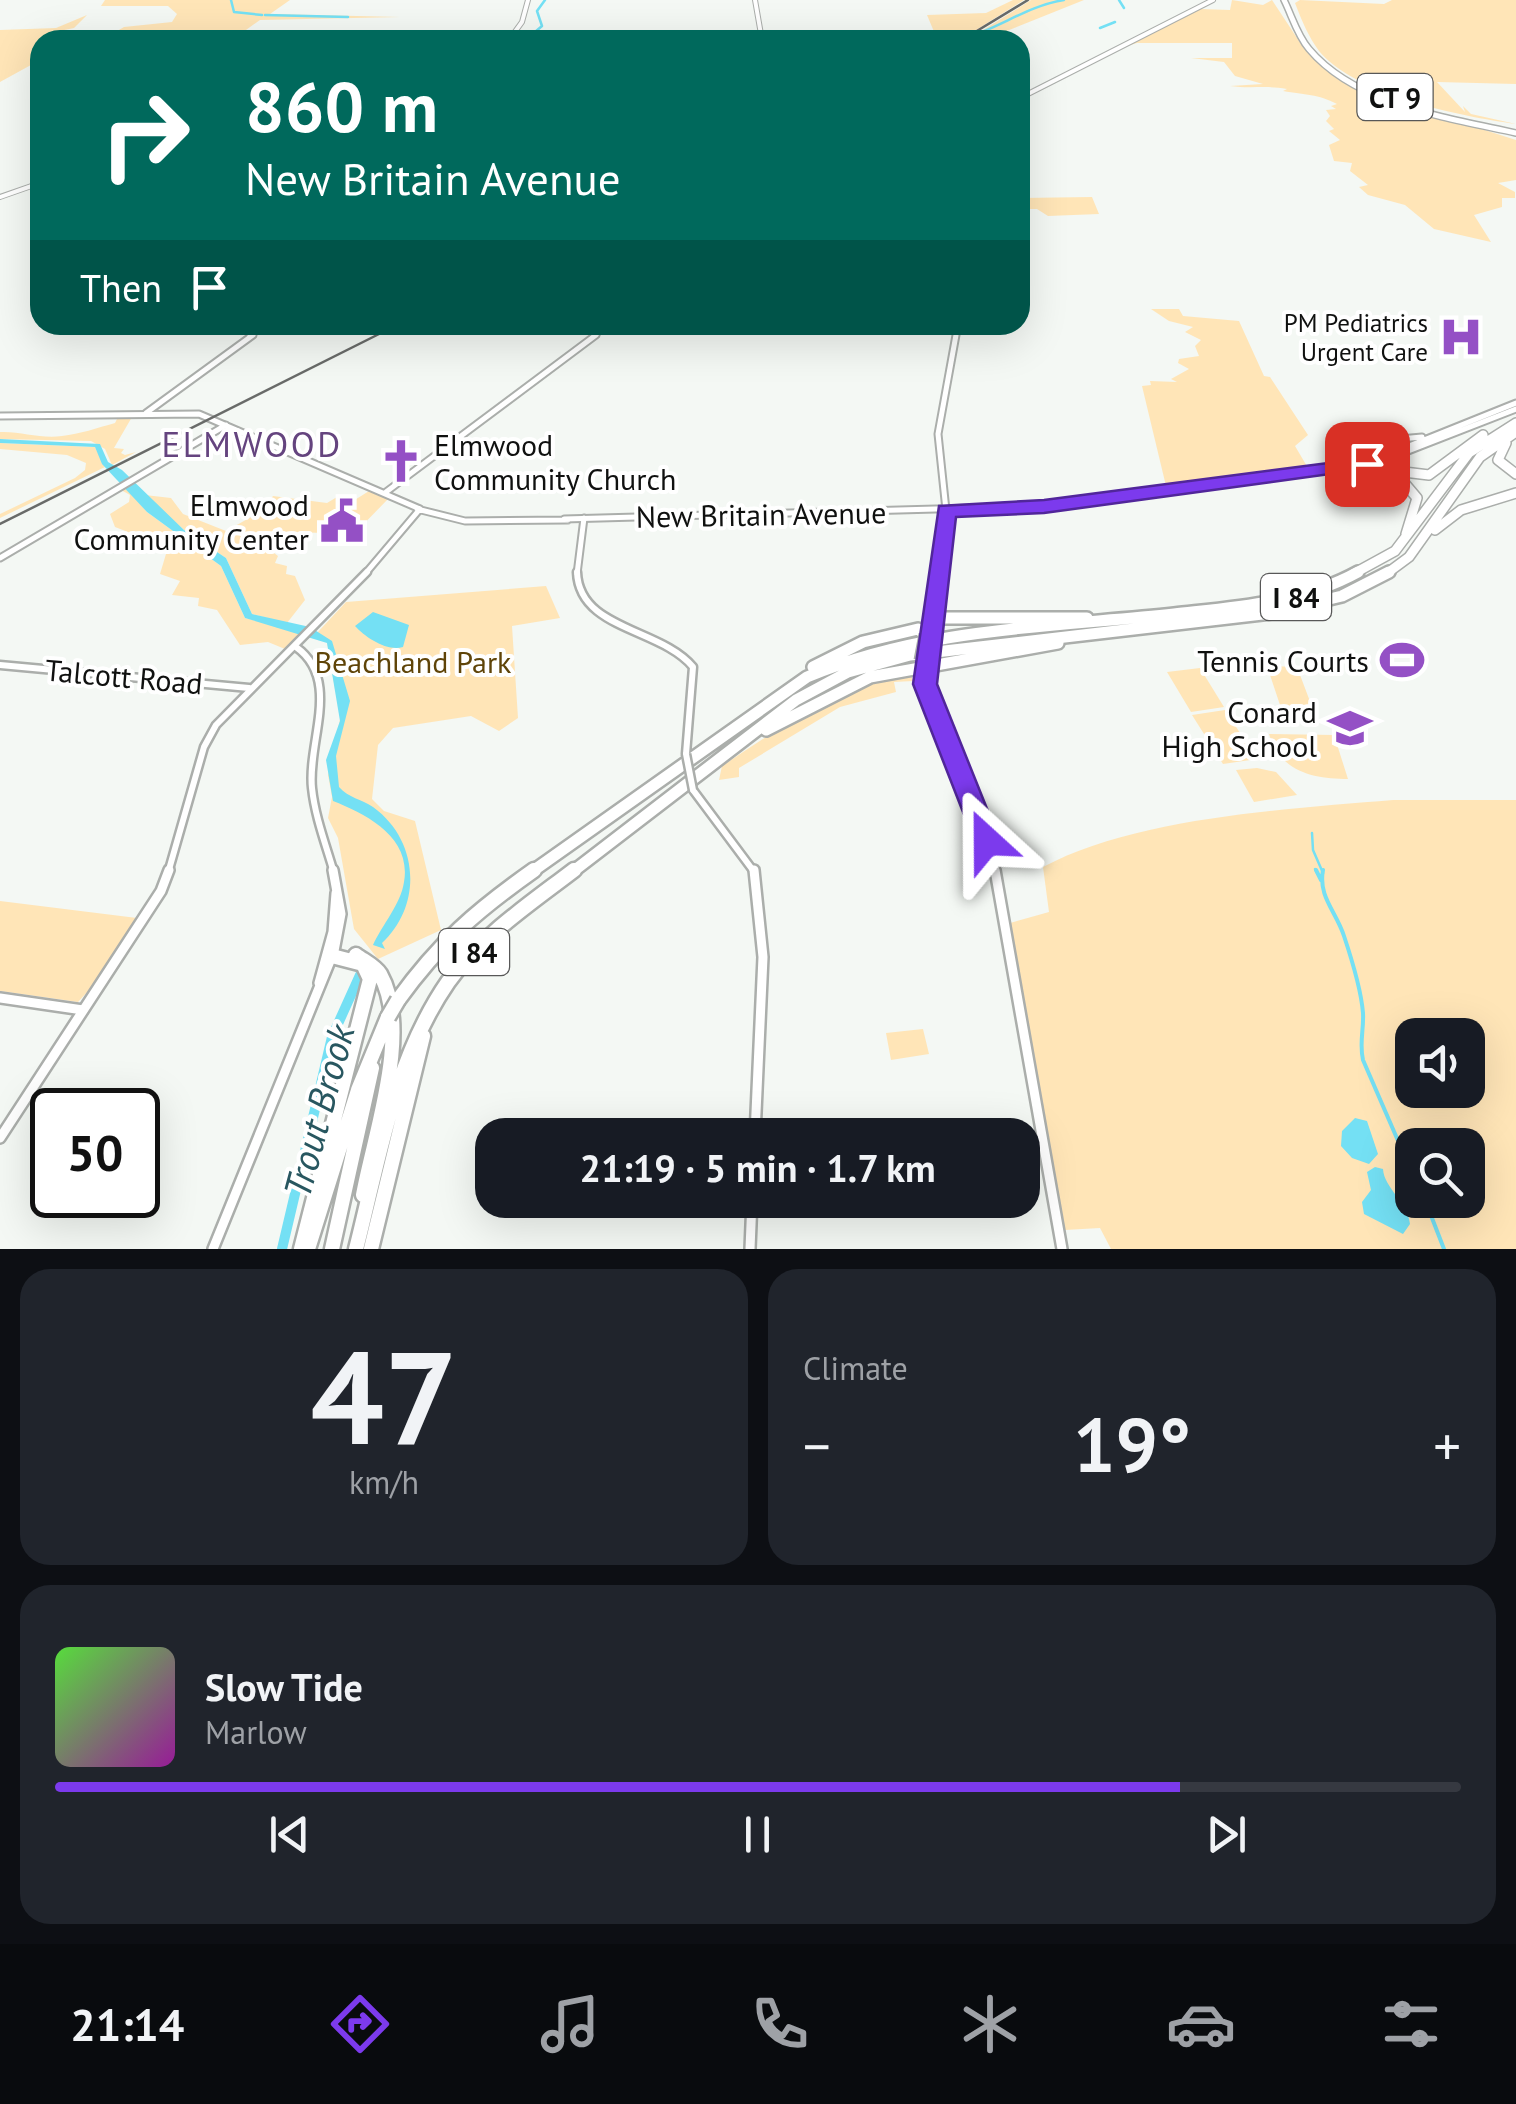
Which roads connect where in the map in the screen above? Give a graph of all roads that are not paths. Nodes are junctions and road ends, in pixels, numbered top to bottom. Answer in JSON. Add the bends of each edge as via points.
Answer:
{"nodes":[{"id":1,"x":528,"y":0,"type":"edge"},
{"id":2,"x":755,"y":0,"type":"edge"},
{"id":3,"x":1214,"y":0,"type":"edge"},
{"id":4,"x":1276,"y":0,"type":"edge"},
{"id":5,"x":1289,"y":1,"type":"edge"},
{"id":6,"x":1298,"y":29,"type":"junction"},
{"id":7,"x":516,"y":30,"type":"edge"},
{"id":8,"x":760,"y":30,"type":"edge"},
{"id":9,"x":1030,"y":93,"type":"edge"},
{"id":10,"x":1516,"y":131,"type":"edge"},
{"id":11,"x":30,"y":186,"type":"edge"},
{"id":12,"x":0,"y":197,"type":"edge"},
{"id":13,"x":252,"y":335,"type":"edge"},
{"id":14,"x":596,"y":335,"type":"edge"},
{"id":15,"x":956,"y":335,"type":"edge"},
{"id":16,"x":146,"y":413,"type":"junction"},
{"id":17,"x":0,"y":416,"type":"edge"},
{"id":18,"x":1512,"y":417,"type":"edge"},
{"id":19,"x":1489,"y":418,"type":"junction"},
{"id":20,"x":226,"y":425,"type":"junction"},
{"id":21,"x":1438,"y":434,"type":"junction"},
{"id":22,"x":1378,"y":458,"type":"junction"},
{"id":23,"x":1516,"y":474,"type":"edge"},
{"id":24,"x":384,"y":493,"type":"junction"},
{"id":25,"x":1516,"y":493,"type":"edge"},
{"id":26,"x":420,"y":509,"type":"junction"},
{"id":27,"x":946,"y":511,"type":"junction"},
{"id":28,"x":584,"y":518,"type":"junction"},
{"id":29,"x":1430,"y":532,"type":"junction"},
{"id":30,"x":0,"y":558,"type":"edge"},
{"id":31,"x":1385,"y":559,"type":"junction"},
{"id":32,"x":932,"y":610,"type":"junction"},
{"id":33,"x":1208,"y":610,"type":"junction"},
{"id":34,"x":1132,"y":629,"type":"junction"},
{"id":35,"x":927,"y":634,"type":"junction"},
{"id":36,"x":294,"y":647,"type":"junction"},
{"id":37,"x":0,"y":665,"type":"edge"},
{"id":38,"x":924,"y":669,"type":"junction"},
{"id":39,"x":249,"y":688,"type":"junction"},
{"id":40,"x":773,"y":698,"type":"junction"},
{"id":41,"x":745,"y":739,"type":"junction"},
{"id":42,"x":336,"y":893,"type":"junction"},
{"id":43,"x":332,"y":956,"type":"junction"},
{"id":44,"x":449,"y":981,"type":"junction"},
{"id":45,"x":320,"y":984,"type":"junction"},
{"id":46,"x":0,"y":998,"type":"edge"},
{"id":47,"x":86,"y":1011,"type":"junction"},
{"id":48,"x":385,"y":1022,"type":"junction"},
{"id":49,"x":754,"y":1118,"type":"edge"},
{"id":50,"x":0,"y":1138,"type":"edge"},
{"id":51,"x":364,"y":1216,"type":"junction"},
{"id":52,"x":751,"y":1218,"type":"edge"},
{"id":53,"x":213,"y":1249,"type":"edge"},
{"id":54,"x":304,"y":1249,"type":"edge"},
{"id":55,"x":332,"y":1249,"type":"edge"},
{"id":56,"x":356,"y":1249,"type":"edge"},
{"id":57,"x":370,"y":1249,"type":"edge"},
{"id":58,"x":750,"y":1249,"type":"edge"},
{"id":59,"x":1062,"y":1249,"type":"edge"}],
"edges":[{"from":1,"to":7,"type":"main road"},
{"from":2,"to":8,"type":"main road"},
{"from":3,"to":9,"type":"main road"},
{"from":4,"to":6,"type":"highway"},
{"from":5,"to":6,"type":"highway","number":"CT 9"},
{"from":5,"to":10,"type":"highway","number":"CT 9","via":[[1324,59],[1399,98]]},
{"from":6,"to":10,"type":"highway","number":"CT 9","via":[[1314,54],[1340,73],[1431,111]]},
{"from":11,"to":12,"type":"main road"},
{"from":13,"to":16,"type":"main road"},
{"from":14,"to":24,"type":"main road"},
{"from":15,"to":27,"type":"main road","via":[[957,358],[939,423]]},
{"from":16,"to":17,"type":"main road","name":"New Britain Avenue"},
{"from":16,"to":20,"type":"main road","name":"New Britain Avenue","via":[[199,414]]},
{"from":18,"to":19,"type":"main road","name":"New Britain Avenue"},
{"from":18,"to":19,"type":"main road"},
{"from":18,"to":21,"type":"main road","name":"New Britain Avenue"},
{"from":18,"to":22,"type":"highway","via":[[1430,474],[1405,473]]},
{"from":18,"to":23,"type":"highway","via":[[1497,458]]},
{"from":18,"to":29,"type":"highway","number":"I 84"},
{"from":18,"to":31,"type":"highway","number":"I 84","via":[[1469,453],[1413,533]]},
{"from":19,"to":22,"type":"main road","name":"New Britain Avenue"},
{"from":20,"to":24,"type":"main road","name":"New Britain Avenue"},
{"from":20,"to":30,"type":"main road"},
{"from":21,"to":22,"type":"main road","name":"New Britain Avenue"},
{"from":21,"to":22,"type":"main road","via":[[1364,442],[1363,449]]},
{"from":22,"to":27,"type":"main road","name":"New Britain Avenue","via":[[1044,506]]},
{"from":22,"to":31,"type":"highway","via":[[1417,498],[1409,528]]},
{"from":24,"to":26,"type":"main road","name":"New Britain Avenue"},
{"from":25,"to":29,"type":"highway","via":[[1461,510]]},
{"from":26,"to":28,"type":"main road","name":"New Britain Avenue","via":[[465,521]]},
{"from":26,"to":36,"type":"main road"},
{"from":27,"to":28,"type":"main road","name":"New Britain Avenue"},
{"from":27,"to":32,"type":"main road"},
{"from":28,"to":49,"type":"main road","bridge":true,"via":[[578,582],[585,601],[677,648],[693,667],[686,754],[693,790],[742,852],[761,891]]},
{"from":29,"to":34,"type":"highway","number":"I 84","via":[[1390,572],[1352,592],[1300,608]]},
{"from":31,"to":33,"type":"highway","number":"I 84","via":[[1309,594]]},
{"from":32,"to":33,"type":"highway","via":[[1094,618]]},
{"from":32,"to":35,"type":"main road"},
{"from":32,"to":35,"type":"main road"},
{"from":33,"to":40,"type":"highway","number":"I 84","via":[[902,644],[831,665]]},
{"from":34,"to":38,"type":"highway"},
{"from":34,"to":41,"type":"highway","number":"I 84","via":[[876,663],[809,692]]},
{"from":35,"to":38,"type":"main road","bridge":true},
{"from":35,"to":40,"type":"highway","via":[[889,634],[849,648]]},
{"from":36,"to":39,"type":"main road"},
{"from":36,"to":42,"type":"main road","via":[[311,656],[320,673],[311,778]]},
{"from":37,"to":39,"type":"main road","name":"Talcott Road"},
{"from":38,"to":41,"type":"highway","via":[[848,686]]},
{"from":38,"to":59,"type":"main road","via":[[928,696],[994,864]]},
{"from":39,"to":47,"type":"main road","via":[[207,740],[165,884]]},
{"from":40,"to":48,"type":"highway","number":"I 84","bridge":true,"via":[[472,914],[427,958]]},
{"from":41,"to":44,"type":"highway","number":"I 84","via":[[506,922]]},
{"from":42,"to":43,"type":"main road","via":[[341,914]]},
{"from":42,"to":45,"type":"main road"},
{"from":43,"to":45,"type":"main road"},
{"from":43,"to":51,"type":"highway","via":[[372,962],[393,1012]]},
{"from":43,"to":54,"type":"highway","via":[[362,964],[370,976]]},
{"from":44,"to":51,"type":"highway","number":"I 84","via":[[404,1064]]},
{"from":44,"to":57,"type":"highway","via":[[417,1052]]},
{"from":45,"to":53,"type":"main road"},
{"from":46,"to":47,"type":"main road"},
{"from":47,"to":50,"type":"main road"},
{"from":48,"to":54,"type":"highway","number":"I 84"},
{"from":48,"to":55,"type":"highway"},
{"from":51,"to":56,"type":"highway","number":"I 84"},
{"from":52,"to":58,"type":"main road"}]}
